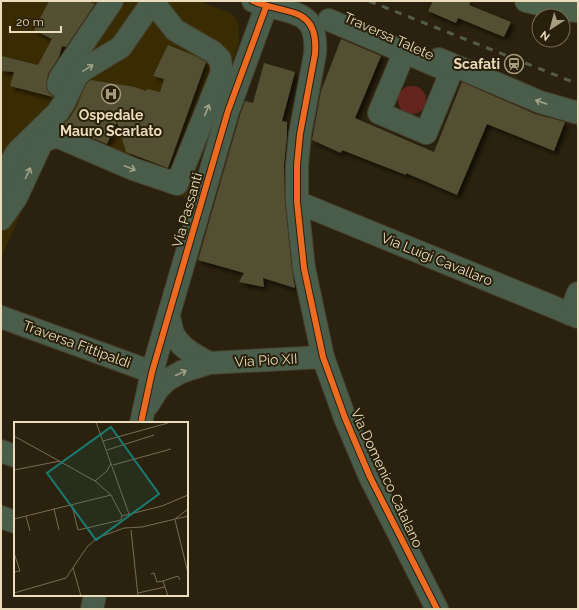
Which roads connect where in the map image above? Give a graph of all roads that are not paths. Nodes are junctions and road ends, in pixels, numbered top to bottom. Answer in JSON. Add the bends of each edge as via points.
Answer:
{"nodes":[{"id":1,"x":112,"y":1,"type":"edge"},
{"id":2,"x":526,"y":1,"type":"edge"},
{"id":3,"x":153,"y":2,"type":"edge"},
{"id":4,"x":260,"y":4,"type":"edge"},
{"id":5,"x":578,"y":11,"type":"edge"},
{"id":6,"x":322,"y":25,"type":"junction"},
{"id":7,"x":396,"y":50,"type":"dead end"},
{"id":8,"x":578,"y":113,"type":"edge"},
{"id":9,"x":1,"y":149,"type":"edge"},
{"id":10,"x":1,"y":202,"type":"edge"},
{"id":11,"x":296,"y":202,"type":"junction"},
{"id":12,"x":1,"y":219,"type":"edge"},
{"id":13,"x":578,"y":293,"type":"edge"},
{"id":14,"x":169,"y":315,"type":"junction"},
{"id":15,"x":574,"y":315,"type":"edge"},
{"id":16,"x":1,"y":317,"type":"edge"},
{"id":17,"x":323,"y":357,"type":"junction"},
{"id":18,"x":209,"y":363,"type":"junction"},
{"id":19,"x":152,"y":372,"type":"junction"},
{"id":20,"x":143,"y":416,"type":"edge"},
{"id":21,"x":1,"y":451,"type":"edge"},
{"id":22,"x":14,"y":456,"type":"edge"},
{"id":23,"x":1,"y":517,"type":"edge"},
{"id":24,"x":14,"y":522,"type":"edge"},
{"id":25,"x":95,"y":596,"type":"edge"},
{"id":26,"x":92,"y":609,"type":"edge"},
{"id":27,"x":437,"y":609,"type":"edge"}],
"edges":[{"from":1,"to":9,"type":"street","via":[[60,78],[51,103]]},
{"from":2,"to":5,"type":"main road"},
{"from":10,"to":3,"type":"street","one_way":true,"via":[[11,162],[18,151],[58,112],[76,77],[121,47]]},
{"from":12,"to":3,"type":"street","one_way":true,"via":[[16,198],[42,142],[56,136],[133,169],[177,184],[222,72],[220,59],[213,52],[175,30]]},
{"from":4,"to":6,"type":"street","via":[[300,15],[308,21]]},
{"from":4,"to":14,"type":"street","name":"Via Passanti"},
{"from":6,"to":7,"type":"street"},
{"from":8,"to":6,"type":"street","name":"Traversa Talete","one_way":true,"via":[[540,102],[434,57],[342,13],[335,14]]},
{"from":6,"to":11,"type":"street","name":"Via Domenico Catalano","via":[[316,41],[316,54],[300,134]]},
{"from":11,"to":15,"type":"street","name":"Via Luigi Cavallaro"},
{"from":11,"to":17,"type":"street","name":"Via Domenico Catalano","via":[[304,268]]},
{"from":13,"to":15,"type":"street"},
{"from":14,"to":18,"type":"street","via":[[173,333],[182,346]]},
{"from":14,"to":19,"type":"street","name":"Via Passanti"},
{"from":16,"to":19,"type":"street","name":"Traversa Fittipaldi"},
{"from":17,"to":18,"type":"street","name":"Via Pio XII"},
{"from":17,"to":27,"type":"street","name":"Via Domenico Catalano","via":[[370,477]]},
{"from":20,"to":18,"type":"street","name":"Via Pio XII","one_way":true,"via":[[158,389],[167,380],[181,372]]},
{"from":19,"to":20,"type":"street","name":"Via Passanti"},
{"from":21,"to":22,"type":"street"},
{"from":23,"to":24,"type":"street"},
{"from":25,"to":26,"type":"street"}]}
